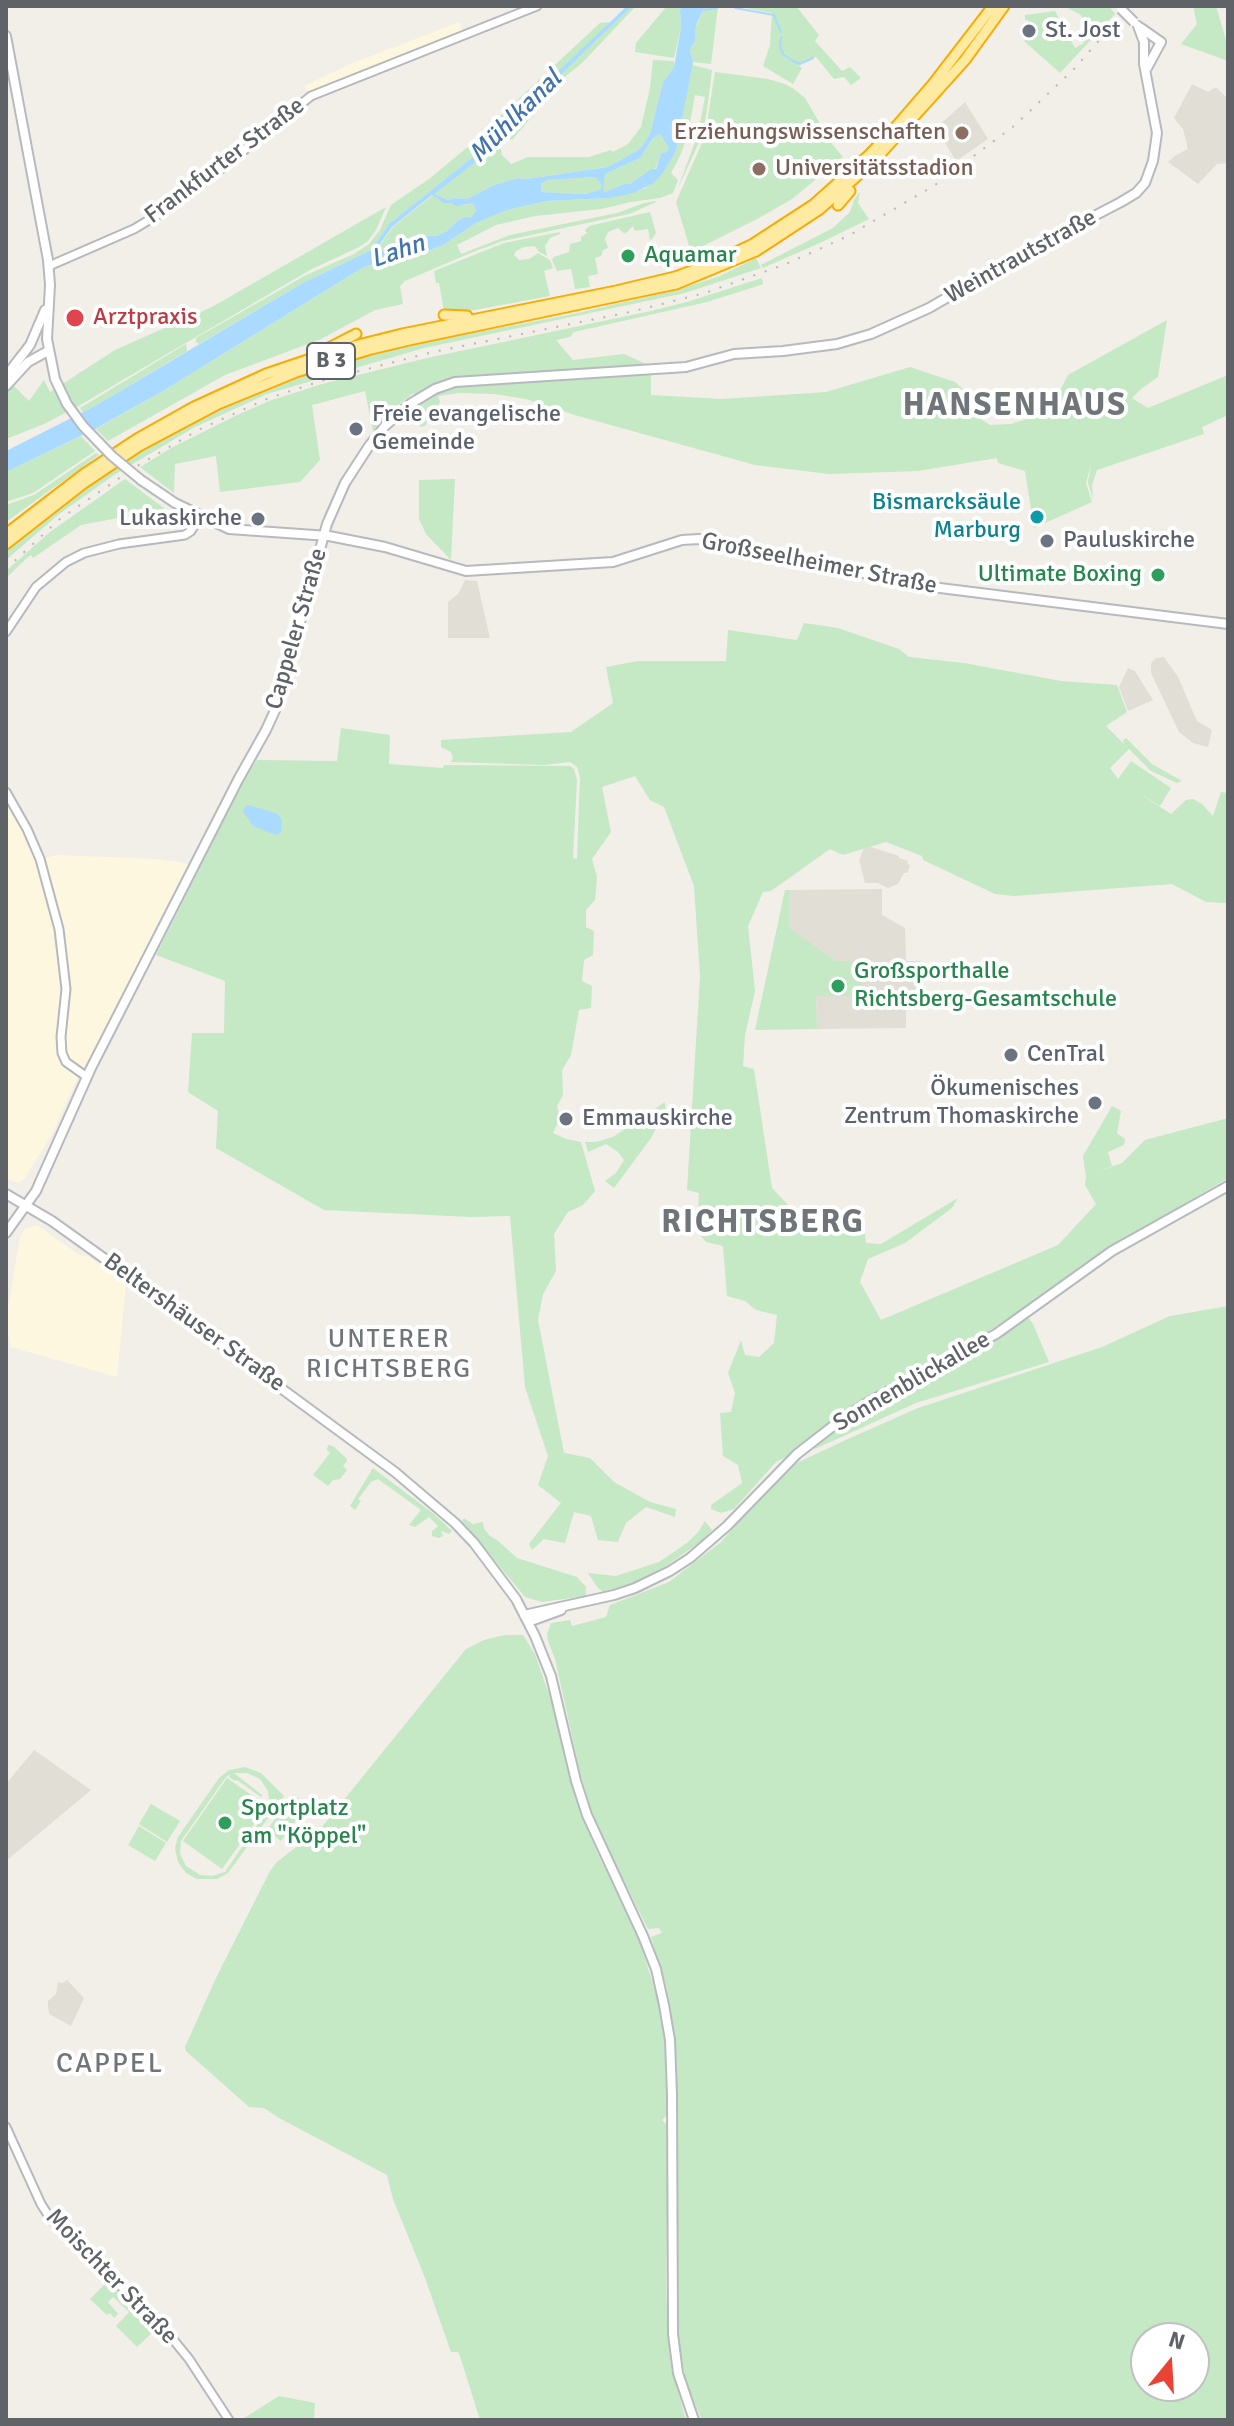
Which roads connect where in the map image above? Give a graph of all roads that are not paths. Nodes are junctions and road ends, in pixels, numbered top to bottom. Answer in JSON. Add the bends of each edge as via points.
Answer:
{"nodes":[{"id":1,"x":537,"y":6,"type":"edge"},
{"id":2,"x":991,"y":6,"type":"edge"},
{"id":3,"x":1006,"y":6,"type":"edge"},
{"id":4,"x":1120,"y":7,"type":"edge"},
{"id":5,"x":1136,"y":24,"type":"junction"},
{"id":6,"x":6,"y":38,"type":"edge"},
{"id":7,"x":1158,"y":40,"type":"junction"},
{"id":8,"x":1144,"y":50,"type":"junction"},
{"id":9,"x":1146,"y":73,"type":"junction"},
{"id":10,"x":886,"y":149,"type":"junction"},
{"id":11,"x":838,"y":205,"type":"dead end"},
{"id":12,"x":782,"y":245,"type":"dead end"},
{"id":13,"x":732,"y":262,"type":"junction"},
{"id":14,"x":49,"y":266,"type":"junction"},
{"id":15,"x":49,"y":302,"type":"junction"},
{"id":16,"x":444,"y":315,"type":"dead end"},
{"id":17,"x":483,"y":317,"type":"junction"},
{"id":18,"x":356,"y":334,"type":"dead end"},
{"id":19,"x":48,"y":351,"type":"junction"},
{"id":20,"x":783,"y":351,"type":"joint"},
{"id":21,"x":26,"y":352,"type":"junction"},
{"id":22,"x":306,"y":360,"type":"junction"},
{"id":23,"x":28,"y":362,"type":"junction"},
{"id":24,"x":54,"y":375,"type":"junction"},
{"id":25,"x":6,"y":376,"type":"edge"},
{"id":26,"x":6,"y":386,"type":"edge"},
{"id":27,"x":200,"y":516,"type":"junction"},
{"id":28,"x":21,"y":521,"type":"junction"},
{"id":29,"x":6,"y":525,"type":"edge"},
{"id":30,"x":6,"y":534,"type":"edge"},
{"id":31,"x":323,"y":536,"type":"junction"},
{"id":32,"x":6,"y":544,"type":"edge"},
{"id":33,"x":1228,"y":624,"type":"edge"},
{"id":34,"x":6,"y":632,"type":"edge"},
{"id":35,"x":6,"y":792,"type":"edge"},
{"id":36,"x":87,"y":1077,"type":"junction"},
{"id":37,"x":1228,"y":1186,"type":"edge"},
{"id":38,"x":6,"y":1194,"type":"edge"},
{"id":39,"x":27,"y":1205,"type":"junction"},
{"id":40,"x":6,"y":1233,"type":"edge"},
{"id":41,"x":516,"y":1599,"type":"junction"},
{"id":42,"x":547,"y":1612,"type":"junction"},
{"id":43,"x":526,"y":1618,"type":"junction"},
{"id":44,"x":538,"y":1643,"type":"junction"},
{"id":45,"x":6,"y":2127,"type":"edge"},
{"id":46,"x":229,"y":2420,"type":"edge"},
{"id":47,"x":694,"y":2420,"type":"edge"}],
"edges":[{"from":1,"to":14,"type":"street","name":"Frankfurter Straße","via":[[311,96],[174,205],[134,229]]},
{"from":2,"to":17,"type":"highway","number":"B 3","via":[[975,23],[969,40],[869,155],[813,205],[753,244],[675,277]]},
{"from":3,"to":10,"type":"highway","number":"B 3"},
{"from":4,"to":5,"type":"main road","bridge":true},
{"from":5,"to":7,"type":"main road"},
{"from":5,"to":8,"type":"main road","name":"Weintrautstraße"},
{"from":6,"to":14,"type":"main road","name":"Großseelheimer Straße"},
{"from":7,"to":8,"type":"main road"},
{"from":7,"to":9,"type":"main road"},
{"from":8,"to":9,"type":"main road","name":"Weintrautstraße"},
{"from":9,"to":20,"type":"main road","name":"Weintrautstraße","via":[[1157,140],[1151,170],[1136,193],[899,323],[837,344]]},
{"from":10,"to":11,"type":"highway"},
{"from":10,"to":13,"type":"highway","number":"B 3","via":[[820,209]]},
{"from":12,"to":13,"type":"highway"},
{"from":13,"to":32,"type":"highway","number":"B 3","via":[[641,294],[409,340],[296,372],[218,404],[139,446]]},
{"from":14,"to":15,"type":"main road","name":"Großseelheimer Straße"},
{"from":15,"to":19,"type":"main road","name":"Großseelheimer Straße"},
{"from":15,"to":21,"type":"main road"},
{"from":16,"to":17,"type":"highway"},
{"from":17,"to":22,"type":"highway","number":"B 3"},
{"from":18,"to":22,"type":"highway"},
{"from":19,"to":21,"type":"main road"},
{"from":19,"to":23,"type":"main road"},
{"from":19,"to":24,"type":"main road","name":"Großseelheimer Straße"},
{"from":20,"to":31,"type":"main road","name":"Cappeler Straße","via":[[654,371],[464,381],[435,389],[385,426],[354,468]]},
{"from":21,"to":25,"type":"main road"},
{"from":22,"to":28,"type":"highway","number":"B 3","via":[[216,397],[149,433]]},
{"from":23,"to":24,"type":"main road","via":[[40,362]]},
{"from":23,"to":26,"type":"main road"},
{"from":24,"to":27,"type":"main road","name":"Großseelheimer Straße","bridge":true,"via":[[67,404],[112,456],[160,494]]},
{"from":27,"to":31,"type":"main road","name":"Großseelheimer Straße","via":[[234,530]]},
{"from":27,"to":34,"type":"street","via":[[185,535],[78,555],[39,584]]},
{"from":28,"to":29,"type":"highway"},
{"from":28,"to":30,"type":"highway","number":"B 3"},
{"from":31,"to":33,"type":"main road","name":"Großseelheimer Straße","via":[[466,571],[613,562],[699,539],[932,587]]},
{"from":31,"to":36,"type":"main road","name":"Cappeler Straße","via":[[272,718]]},
{"from":35,"to":36,"type":"street","via":[[40,859],[57,918],[66,989],[62,1053]]},
{"from":36,"to":39,"type":"main road","name":"Cappeler Straße"},
{"from":37,"to":42,"type":"main road","name":"Sonnenblickallee","via":[[1112,1251],[996,1334],[846,1416],[670,1571],[635,1588]]},
{"from":38,"to":39,"type":"main road","name":"Beltershäuser Straße"},
{"from":39,"to":40,"type":"main road","name":"Cappeler Straße"},
{"from":39,"to":41,"type":"main road","name":"Beltershäuser Straße","via":[[395,1472],[455,1523]]},
{"from":41,"to":42,"type":"main road"},
{"from":41,"to":43,"type":"main road","name":"Beltershäuser Straße"},
{"from":42,"to":43,"type":"main road","name":"Sonnenblickallee"},
{"from":42,"to":44,"type":"main road"},
{"from":43,"to":44,"type":"main road","name":"Beltershäuser Straße"},
{"from":44,"to":47,"type":"main road","name":"Beltershäuser Straße","via":[[582,1800],[643,1936],[664,2005],[672,2082],[673,2334],[678,2373]]},
{"from":45,"to":46,"type":"street","name":"Moischter Straße","via":[[50,2218],[163,2327]]}]}
